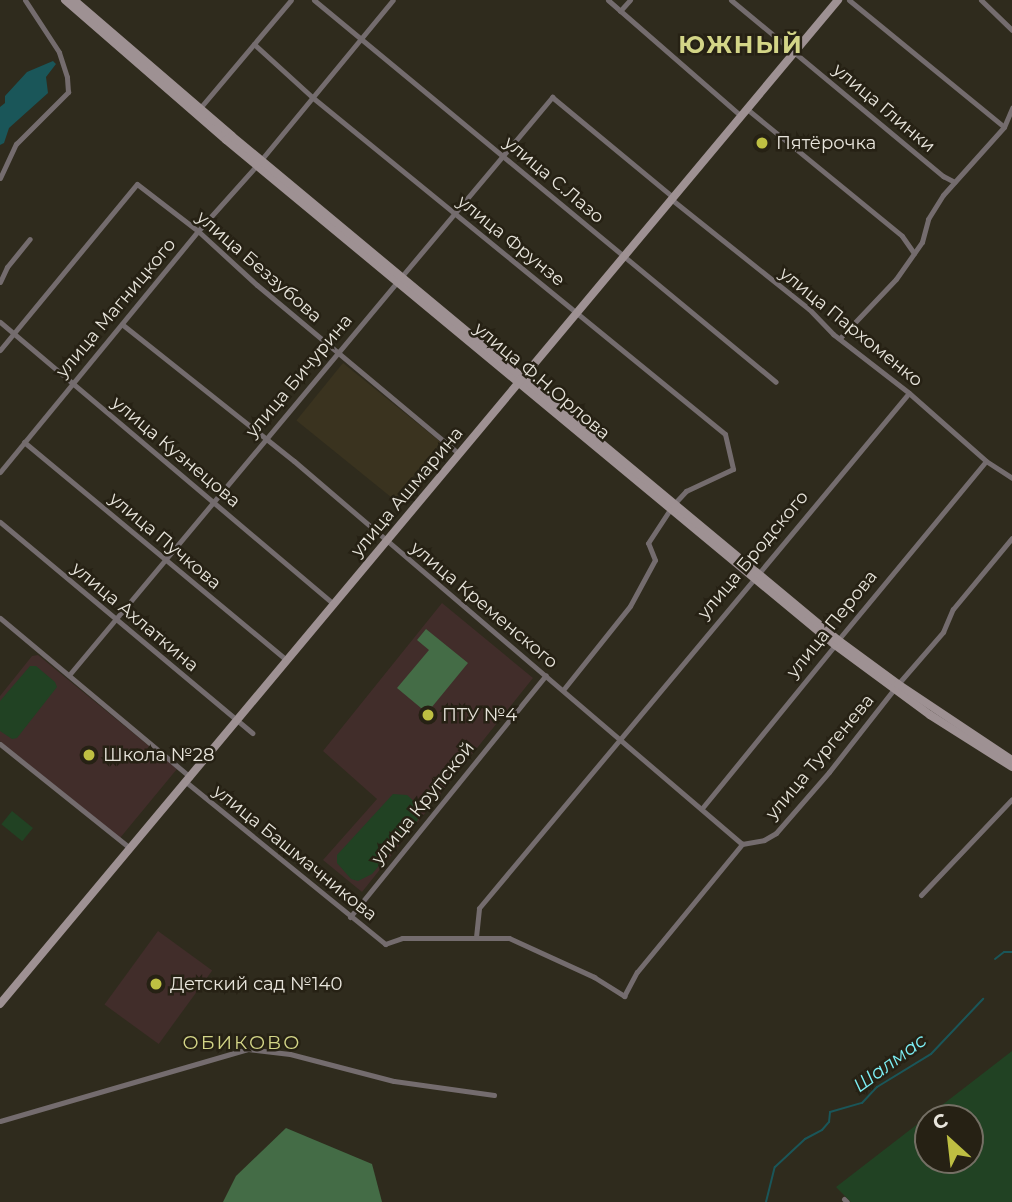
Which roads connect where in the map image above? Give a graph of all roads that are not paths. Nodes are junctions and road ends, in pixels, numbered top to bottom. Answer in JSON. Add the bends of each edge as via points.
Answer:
{"nodes":[{"id":1,"x":25,"y":0,"type":"edge"},
{"id":2,"x":65,"y":0,"type":"edge"},
{"id":3,"x":74,"y":0,"type":"edge"},
{"id":4,"x":292,"y":0,"type":"edge"},
{"id":5,"x":314,"y":0,"type":"edge"},
{"id":6,"x":393,"y":0,"type":"edge"},
{"id":7,"x":608,"y":0,"type":"edge"},
{"id":8,"x":630,"y":0,"type":"edge"},
{"id":9,"x":732,"y":0,"type":"edge"},
{"id":10,"x":838,"y":0,"type":"edge"},
{"id":11,"x":849,"y":0,"type":"edge"},
{"id":12,"x":981,"y":0,"type":"edge"},
{"id":13,"x":620,"y":11,"type":"junction"},
{"id":14,"x":1012,"y":30,"type":"edge"},
{"id":15,"x":362,"y":37,"type":"junction"},
{"id":16,"x":254,"y":44,"type":"junction"},
{"id":17,"x":795,"y":51,"type":"junction"},
{"id":18,"x":312,"y":97,"type":"junction"},
{"id":19,"x":552,"y":97,"type":"joint"},
{"id":20,"x":200,"y":108,"type":"junction"},
{"id":21,"x":1012,"y":108,"type":"edge"},
{"id":22,"x":744,"y":112,"type":"junction"},
{"id":23,"x":1004,"y":127,"type":"junction"},
{"id":24,"x":502,"y":156,"type":"junction"},
{"id":25,"x":259,"y":162,"type":"junction"},
{"id":26,"x":0,"y":178,"type":"edge"},
{"id":27,"x":956,"y":182,"type":"junction"},
{"id":28,"x":672,"y":198,"type":"junction"},
{"id":29,"x":453,"y":213,"type":"junction"},
{"id":30,"x":198,"y":231,"type":"junction"},
{"id":31,"x":30,"y":239,"type":"dead end"},
{"id":32,"x":914,"y":253,"type":"junction"},
{"id":33,"x":624,"y":256,"type":"junction"},
{"id":34,"x":400,"y":279,"type":"junction"},
{"id":35,"x":0,"y":282,"type":"edge"},
{"id":36,"x":578,"y":312,"type":"junction"},
{"id":37,"x":0,"y":322,"type":"edge"},
{"id":38,"x":123,"y":325,"type":"junction"},
{"id":39,"x":14,"y":334,"type":"junction"},
{"id":40,"x":840,"y":338,"type":"junction"},
{"id":41,"x":0,"y":350,"type":"edge"},
{"id":42,"x":340,"y":354,"type":"junction"},
{"id":43,"x":521,"y":380,"type":"junction"},
{"id":44,"x":776,"y":382,"type":"dead end"},
{"id":45,"x":72,"y":383,"type":"junction"},
{"id":46,"x":909,"y":393,"type":"junction"},
{"id":47,"x":265,"y":439,"type":"junction"},
{"id":48,"x":24,"y":442,"type":"junction"},
{"id":49,"x":460,"y":454,"type":"junction"},
{"id":50,"x":986,"y":461,"type":"junction"},
{"id":51,"x":0,"y":472,"type":"edge"},
{"id":52,"x":1012,"y":478,"type":"edge"},
{"id":53,"x":214,"y":503,"type":"junction"},
{"id":54,"x":673,"y":505,"type":"junction"},
{"id":55,"x":0,"y":522,"type":"edge"},
{"id":56,"x":1012,"y":538,"type":"edge"},
{"id":57,"x":387,"y":541,"type":"junction"},
{"id":58,"x":166,"y":560,"type":"junction"},
{"id":59,"x":757,"y":575,"type":"junction"},
{"id":60,"x":334,"y":604,"type":"junction"},
{"id":61,"x":0,"y":618,"type":"edge"},
{"id":62,"x":117,"y":620,"type":"junction"},
{"id":63,"x":836,"y":643,"type":"junction"},
{"id":64,"x":287,"y":660,"type":"junction"},
{"id":65,"x":69,"y":675,"type":"junction"},
{"id":66,"x":546,"y":675,"type":"junction"},
{"id":67,"x":896,"y":687,"type":"junction"},
{"id":68,"x":563,"y":690,"type":"junction"},
{"id":69,"x":237,"y":720,"type":"junction"},
{"id":70,"x":252,"y":733,"type":"dead end"},
{"id":71,"x":622,"y":738,"type":"junction"},
{"id":72,"x":0,"y":744,"type":"edge"},
{"id":73,"x":1012,"y":760,"type":"edge"},
{"id":74,"x":1012,"y":767,"type":"edge"},
{"id":75,"x":188,"y":779,"type":"junction"},
{"id":76,"x":1012,"y":799,"type":"edge"},
{"id":77,"x":704,"y":807,"type":"junction"},
{"id":78,"x":743,"y":844,"type":"junction"},
{"id":79,"x":130,"y":848,"type":"junction"},
{"id":80,"x":921,"y":895,"type":"dead end"},
{"id":81,"x":350,"y":917,"type":"junction"},
{"id":82,"x":476,"y":937,"type":"junction"},
{"id":83,"x":0,"y":1004,"type":"edge"},
{"id":84,"x":494,"y":1095,"type":"dead end"},
{"id":85,"x":0,"y":1121,"type":"edge"}],
"edges":[{"from":1,"to":26,"type":"street","via":[[59,52],[68,92],[16,144]]},
{"from":2,"to":25,"type":"main road","name":"улица Ф.Н.Орлова"},
{"from":3,"to":20,"type":"main road","name":"улица Ф.Н.Орлова"},
{"from":4,"to":16,"type":"street"},
{"from":5,"to":15,"type":"street","name":"улица С.Лазо"},
{"from":6,"to":15,"type":"street","name":"улица Магницкого"},
{"from":7,"to":13,"type":"street"},
{"from":8,"to":13,"type":"street"},
{"from":9,"to":17,"type":"street","name":"улица Глинки"},
{"from":10,"to":17,"type":"main road","name":"улица Ашмарина"},
{"from":11,"to":23,"type":"street"},
{"from":12,"to":14,"type":"street"},
{"from":13,"to":22,"type":"street"},
{"from":15,"to":18,"type":"street","name":"улица Магницкого"},
{"from":15,"to":24,"type":"street","name":"улица С.Лазо"},
{"from":16,"to":18,"type":"street","name":"улица Фрунзе"},
{"from":16,"to":20,"type":"street"},
{"from":17,"to":22,"type":"main road","name":"улица Ашмарина"},
{"from":17,"to":27,"type":"street","name":"улица Глинки","via":[[943,176]]},
{"from":18,"to":25,"type":"street","name":"улица Магницкого"},
{"from":18,"to":29,"type":"street","name":"улица Фрунзе"},
{"from":19,"to":24,"type":"street","name":"улица Бичурина"},
{"from":19,"to":28,"type":"street","name":"улица Пархоменко"},
{"from":20,"to":25,"type":"main road","name":"улица Ф.Н.Орлова"},
{"from":21,"to":23,"type":"street"},
{"from":22,"to":28,"type":"main road","name":"улица Ашмарина"},
{"from":22,"to":32,"type":"street","via":[[902,236]]},
{"from":23,"to":27,"type":"street"},
{"from":24,"to":29,"type":"street","name":"улица Бичурина"},
{"from":24,"to":33,"type":"street","name":"улица С.Лазо"},
{"from":25,"to":30,"type":"street","name":"улица Магницкого"},
{"from":25,"to":34,"type":"main road","name":"улица Ф.Н.Орлова"},
{"from":27,"to":32,"type":"street","via":[[928,219]]},
{"from":28,"to":33,"type":"main road","name":"улица Ашмарина"},
{"from":28,"to":40,"type":"street","name":"улица Пархоменко"},
{"from":29,"to":34,"type":"street","name":"улица Бичурина"},
{"from":29,"to":36,"type":"street","name":"улица Фрунзе"},
{"from":30,"to":38,"type":"street","name":"улица Магницкого"},
{"from":30,"to":39,"type":"street","name":"улица Беззубова","via":[[137,184]]},
{"from":30,"to":42,"type":"street","name":"улица Беззубова"},
{"from":31,"to":35,"type":"street"},
{"from":32,"to":40,"type":"street"},
{"from":33,"to":36,"type":"main road","name":"улица Ашмарина"},
{"from":33,"to":44,"type":"street","name":"улица С.Лазо"},
{"from":34,"to":42,"type":"street","name":"улица Бичурина"},
{"from":34,"to":43,"type":"main road","name":"улица Ф.Н.Орлова"},
{"from":36,"to":43,"type":"main road","name":"улица Ашмарина"},
{"from":36,"to":54,"type":"street","name":"улица Фрунзе","via":[[725,434],[733,469],[686,491]]},
{"from":37,"to":39,"type":"street","name":"улица Кузнецова"},
{"from":38,"to":45,"type":"street","name":"улица Магницкого"},
{"from":38,"to":47,"type":"street","name":"улица Кременского"},
{"from":39,"to":41,"type":"street"},
{"from":39,"to":45,"type":"street","name":"улица Кузнецова"},
{"from":40,"to":46,"type":"street","name":"улица Пархоменко"},
{"from":42,"to":47,"type":"street","name":"улица Бичурина"},
{"from":42,"to":49,"type":"street","name":"улица Беззубова"},
{"from":43,"to":49,"type":"main road","name":"улица Ашмарина"},
{"from":43,"to":54,"type":"main road","name":"улица Ф.Н.Орлова"},
{"from":45,"to":48,"type":"street","name":"улица Магницкого"},
{"from":45,"to":53,"type":"street","name":"улица Кузнецова"},
{"from":46,"to":50,"type":"street","name":"улица Пархоменко"},
{"from":46,"to":59,"type":"street","name":"улица Бродского"},
{"from":47,"to":53,"type":"street","name":"улица Бичурина"},
{"from":47,"to":57,"type":"street","name":"улица Кременского"},
{"from":48,"to":51,"type":"street","name":"улица Магницкого"},
{"from":48,"to":58,"type":"street","name":"улица Пучкова"},
{"from":49,"to":57,"type":"main road","name":"улица Ашмарина"},
{"from":50,"to":52,"type":"street","name":"улица Пархоменко"},
{"from":50,"to":63,"type":"street","name":"улица Перова"},
{"from":53,"to":58,"type":"street","name":"улица Бичурина"},
{"from":53,"to":60,"type":"street","name":"улица Кузнецова"},
{"from":54,"to":59,"type":"main road","name":"улица Ф.Н.Орлова"},
{"from":54,"to":68,"type":"street","via":[[648,543],[655,560],[630,606]]},
{"from":55,"to":62,"type":"street","name":"улица Ахлаткина"},
{"from":56,"to":67,"type":"street","name":"улица Тургенева"},
{"from":57,"to":60,"type":"main road","name":"улица Ашмарина"},
{"from":57,"to":66,"type":"street","name":"улица Кременского"},
{"from":58,"to":62,"type":"street","name":"улица Бичурина"},
{"from":58,"to":64,"type":"street","name":"улица Пучкова"},
{"from":59,"to":63,"type":"main road","name":"улица Ф.Н.Орлова"},
{"from":59,"to":71,"type":"street","name":"улица Бродского"},
{"from":60,"to":64,"type":"main road","name":"улица Ашмарина"},
{"from":61,"to":65,"type":"street","name":"улица Башмачникова"},
{"from":62,"to":65,"type":"street","name":"улица Бичурина"},
{"from":62,"to":69,"type":"street","name":"улица Ахлаткина"},
{"from":63,"to":67,"type":"main road","name":"улица Ф.Н.Орлова"},
{"from":63,"to":77,"type":"street","name":"улица Перова"},
{"from":64,"to":69,"type":"main road","name":"улица Ашмарина"},
{"from":65,"to":75,"type":"street","name":"улица Башмачникова"},
{"from":66,"to":68,"type":"street","name":"улица Кременского"},
{"from":66,"to":81,"type":"street","name":"улица Крупской"},
{"from":67,"to":73,"type":"main road","name":"улица Ф.Н.Орлова"},
{"from":67,"to":74,"type":"main road","name":"улица Ф.Н.Орлова"},
{"from":67,"to":78,"type":"street","name":"улица Тургенева","via":[[776,833]]},
{"from":68,"to":71,"type":"street","name":"улица Кременского"},
{"from":69,"to":70,"type":"street","name":"улица Ахлаткина"},
{"from":69,"to":75,"type":"main road","name":"улица Ашмарина"},
{"from":71,"to":77,"type":"street","name":"улица Кременского"},
{"from":71,"to":82,"type":"street","name":"улица Бродского","via":[[479,908]]},
{"from":72,"to":79,"type":"street"},
{"from":75,"to":79,"type":"main road","name":"улица Ашмарина"},
{"from":75,"to":81,"type":"street","name":"улица Башмачникова"},
{"from":76,"to":80,"type":"street"},
{"from":77,"to":78,"type":"street","name":"улица Кременского"},
{"from":78,"to":82,"type":"street","name":"улица Башмачникова","via":[[637,972],[624,996],[509,938]]},
{"from":79,"to":83,"type":"main road","name":"улица Ашмарина"},
{"from":81,"to":82,"type":"street","name":"улица Башмачникова","via":[[385,944],[402,938]]},
{"from":84,"to":85,"type":"street","via":[[394,1081],[290,1054],[248,1049]]}]}
